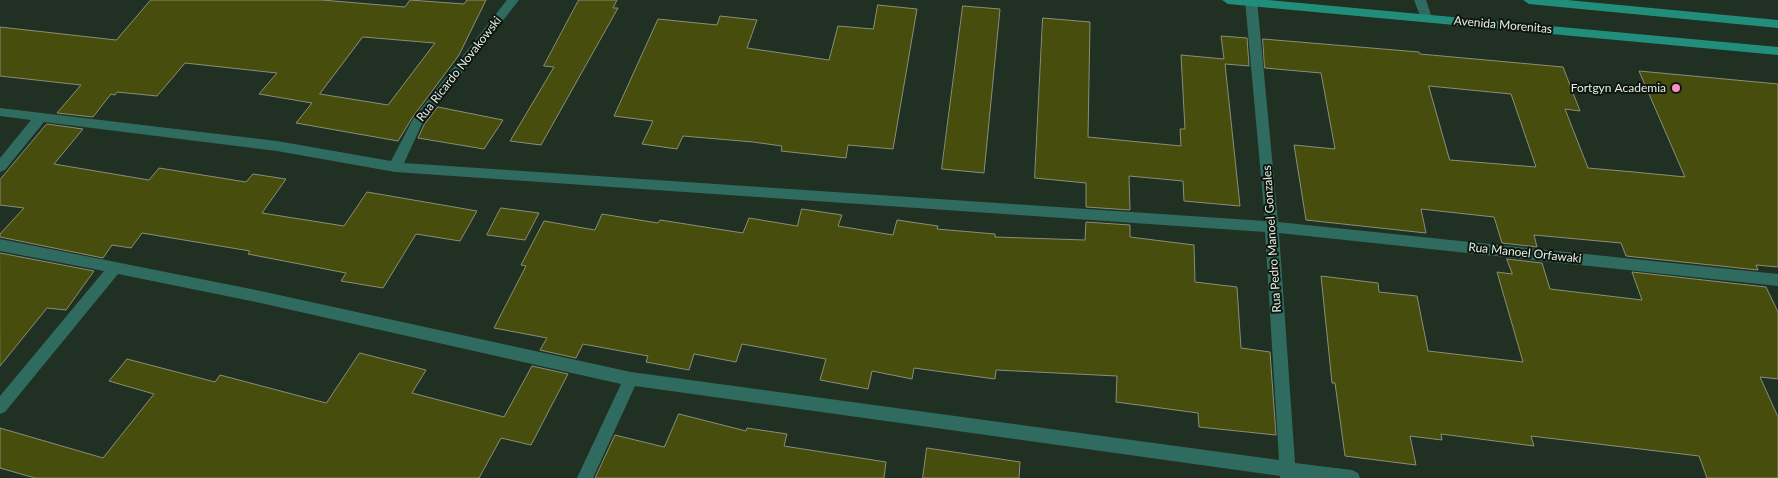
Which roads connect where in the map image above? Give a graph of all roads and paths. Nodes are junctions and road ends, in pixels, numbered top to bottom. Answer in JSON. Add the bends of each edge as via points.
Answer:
{"nodes":[{"id":1,"x":513,"y":0,"type":"edge"},
{"id":2,"x":1228,"y":0,"type":"edge"},
{"id":3,"x":1420,"y":0,"type":"edge"},
{"id":4,"x":1529,"y":0,"type":"edge"},
{"id":5,"x":1252,"y":1,"type":"edge"},
{"id":6,"x":1426,"y":18,"type":"junction"},
{"id":7,"x":1778,"y":24,"type":"edge"},
{"id":8,"x":1778,"y":51,"type":"edge"},
{"id":9,"x":0,"y":112,"type":"edge"},
{"id":10,"x":40,"y":118,"type":"junction"},
{"id":11,"x":0,"y":167,"type":"edge"},
{"id":12,"x":395,"y":168,"type":"junction"},
{"id":13,"x":1272,"y":227,"type":"junction"},
{"id":14,"x":0,"y":246,"type":"edge"},
{"id":15,"x":116,"y":268,"type":"junction"},
{"id":16,"x":1778,"y":280,"type":"edge"},
{"id":17,"x":631,"y":379,"type":"junction"},
{"id":18,"x":0,"y":407,"type":"edge"},
{"id":19,"x":1288,"y":474,"type":"edge"},
{"id":20,"x":585,"y":478,"type":"edge"},
{"id":21,"x":1352,"y":478,"type":"edge"}],
"edges":[{"from":1,"to":12,"type":"street","name":"Rua Ricardo Novakowski","via":[[417,122]]},
{"from":2,"to":5,"type":"main road","name":"Avenida Morenitas"},
{"from":3,"to":6,"type":"street"},
{"from":4,"to":7,"type":"main road"},
{"from":5,"to":6,"type":"main road","name":"Avenida Morenitas"},
{"from":5,"to":13,"type":"street","name":"Rua Pedro Manoel Gonzales"},
{"from":6,"to":8,"type":"main road","name":"Avenida Morenitas"},
{"from":9,"to":10,"type":"street","name":"Rua Manoel Orfawaki"},
{"from":10,"to":11,"type":"street"},
{"from":10,"to":12,"type":"street","name":"Rua Manoel Orfawaki","via":[[278,146]]},
{"from":12,"to":13,"type":"street","name":"Rua Manoel Orfawaki"},
{"from":13,"to":16,"type":"street","name":"Rua Manoel Orfawaki"},
{"from":13,"to":19,"type":"street","name":"Rua Pedro Manoel Gonzales"},
{"from":14,"to":15,"type":"street"},
{"from":15,"to":17,"type":"street"},
{"from":15,"to":18,"type":"street"},
{"from":17,"to":19,"type":"street"},
{"from":17,"to":20,"type":"street"},
{"from":19,"to":21,"type":"street"}]}
